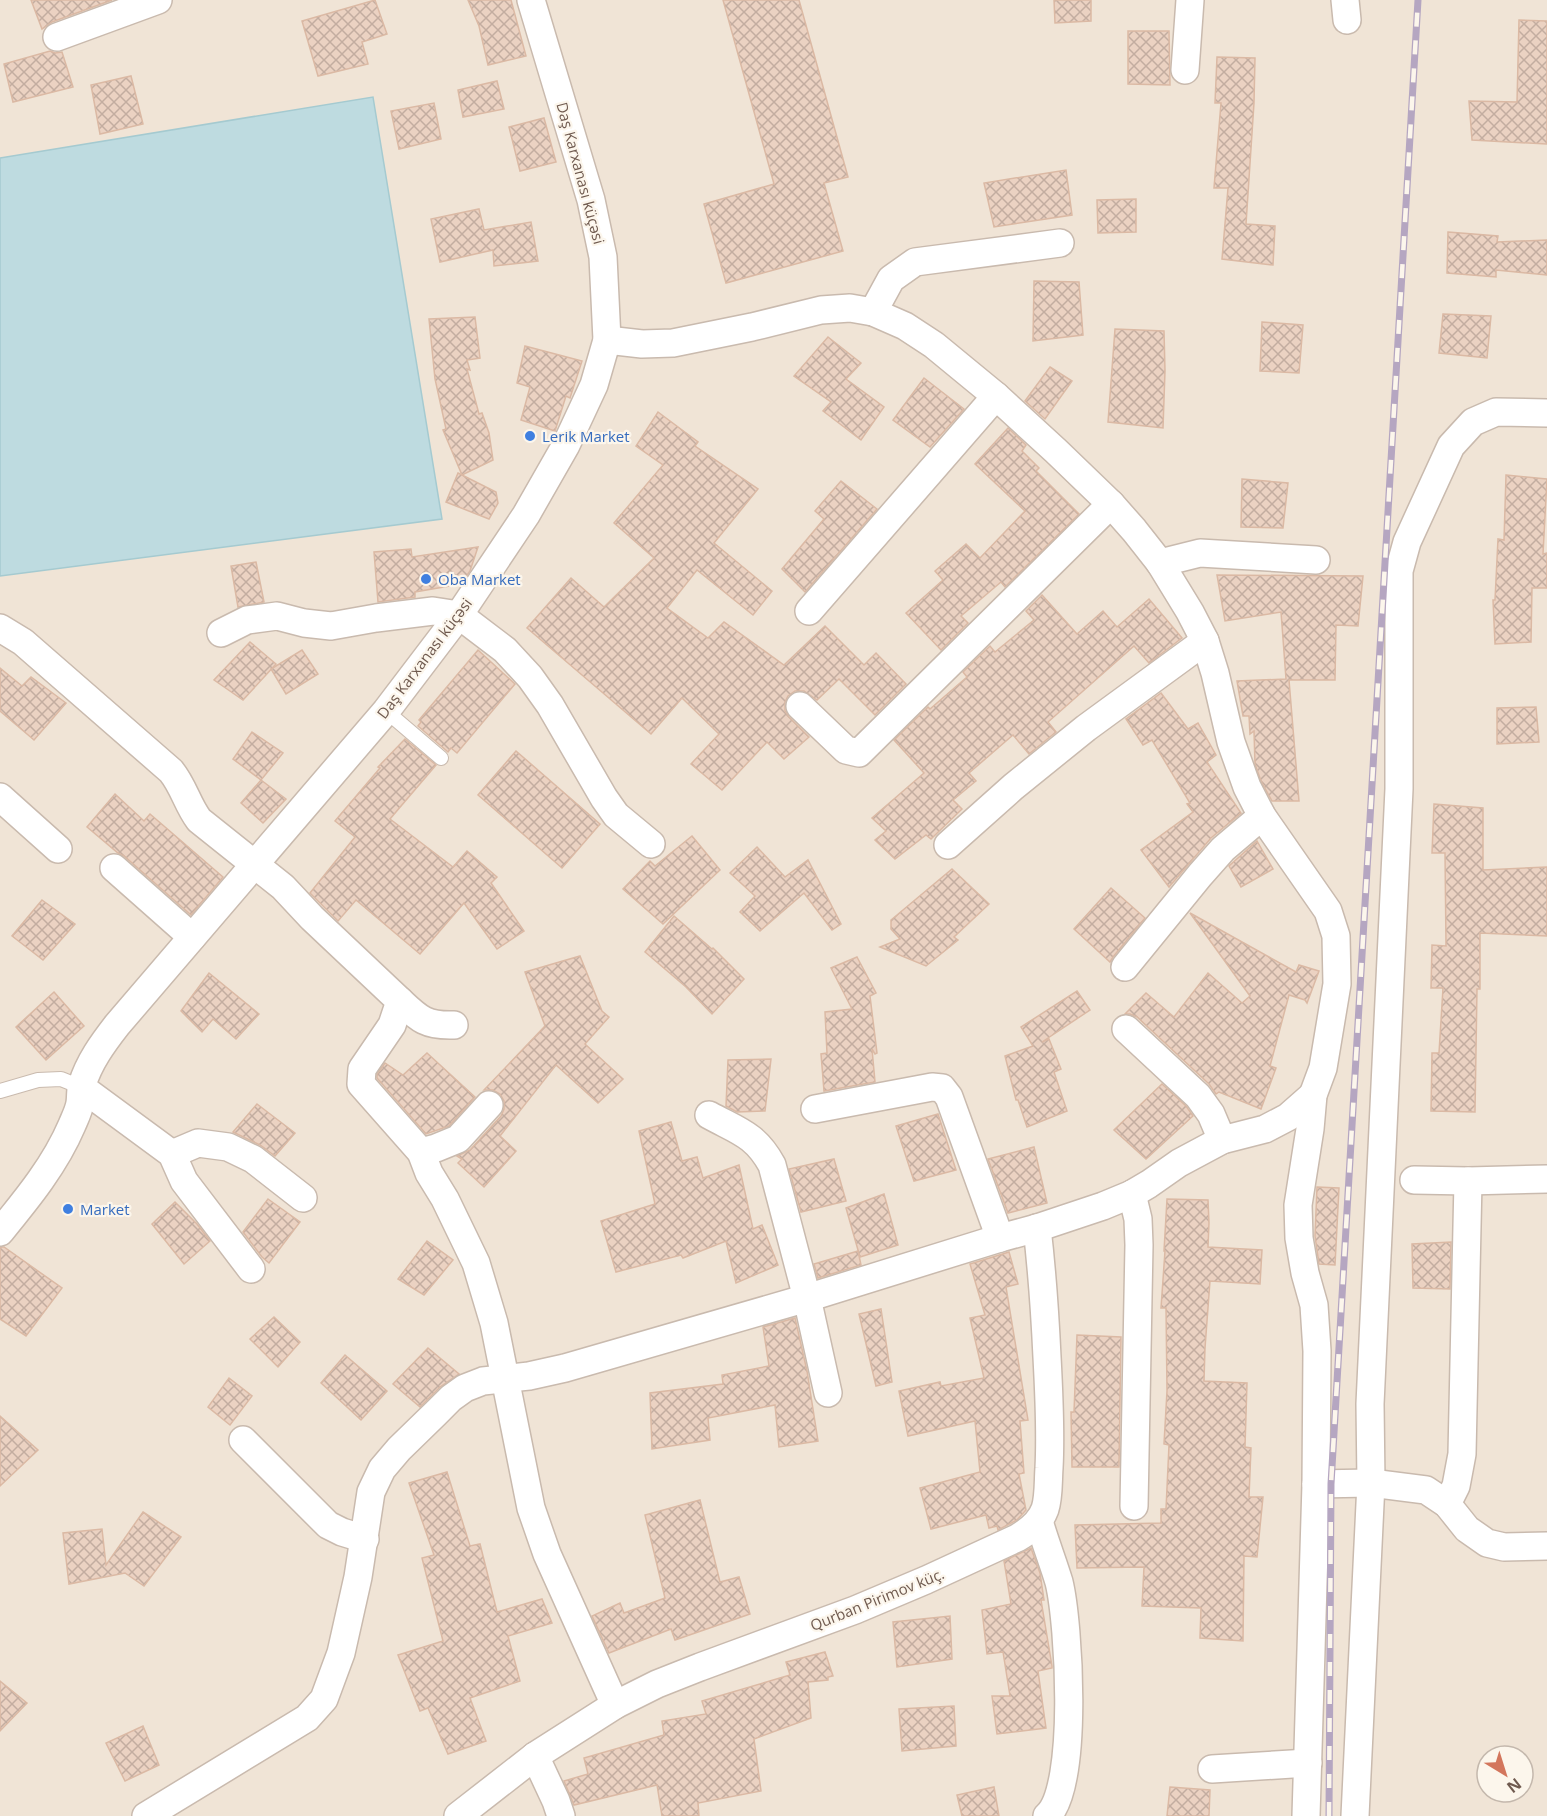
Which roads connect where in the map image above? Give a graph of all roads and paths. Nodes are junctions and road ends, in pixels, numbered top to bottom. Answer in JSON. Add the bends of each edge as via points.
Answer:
{"nodes":[{"id":1,"x":158,"y":0,"type":"edge"},
{"id":2,"x":531,"y":0,"type":"edge"},
{"id":3,"x":1190,"y":0,"type":"edge"},
{"id":4,"x":57,"y":38,"type":"dead end"},
{"id":5,"x":1185,"y":70,"type":"dead end"},
{"id":6,"x":1060,"y":243,"type":"dead end"},
{"id":7,"x":873,"y":312,"type":"junction"},
{"id":8,"x":607,"y":340,"type":"junction"},
{"id":9,"x":996,"y":396,"type":"junction"},
{"id":10,"x":1547,"y":413,"type":"edge"},
{"id":11,"x":1111,"y":504,"type":"junction"},
{"id":12,"x":1316,"y":560,"type":"dead end"},
{"id":13,"x":1160,"y":563,"type":"junction"},
{"id":14,"x":809,"y":611,"type":"dead end"},
{"id":15,"x":459,"y":615,"type":"junction"},
{"id":16,"x":0,"y":628,"type":"edge"},
{"id":17,"x":221,"y":633,"type":"dead end"},
{"id":18,"x":1205,"y":641,"type":"junction"},
{"id":19,"x":800,"y":706,"type":"dead end"},
{"id":20,"x":386,"y":711,"type":"junction"},
{"id":21,"x":441,"y":758,"type":"dead end"},
{"id":22,"x":0,"y":797,"type":"edge"},
{"id":23,"x":1262,"y":816,"type":"junction"},
{"id":24,"x":651,"y":844,"type":"dead end"},
{"id":25,"x":948,"y":845,"type":"dead end"},
{"id":26,"x":58,"y":849,"type":"dead end"},
{"id":27,"x":254,"y":864,"type":"junction"},
{"id":28,"x":114,"y":868,"type":"dead end"},
{"id":29,"x":192,"y":937,"type":"junction"},
{"id":30,"x":1125,"y":967,"type":"dead end"},
{"id":31,"x":399,"y":1001,"type":"junction"},
{"id":32,"x":454,"y":1025,"type":"dead end"},
{"id":33,"x":1126,"y":1029,"type":"dead end"},
{"id":34,"x":81,"y":1087,"type":"junction"},
{"id":35,"x":0,"y":1091,"type":"edge"},
{"id":36,"x":1312,"y":1095,"type":"junction"},
{"id":37,"x":489,"y":1105,"type":"dead end"},
{"id":38,"x":815,"y":1109,"type":"dead end"},
{"id":39,"x":708,"y":1114,"type":"dead end"},
{"id":40,"x":1222,"y":1140,"type":"junction"},
{"id":41,"x":421,"y":1152,"type":"junction"},
{"id":42,"x":172,"y":1154,"type":"junction"},
{"id":43,"x":1547,"y":1179,"type":"edge"},
{"id":44,"x":1414,"y":1180,"type":"dead end"},
{"id":45,"x":1468,"y":1181,"type":"junction"},
{"id":46,"x":1132,"y":1194,"type":"junction"},
{"id":47,"x":303,"y":1198,"type":"dead end"},
{"id":48,"x":1037,"y":1228,"type":"junction"},
{"id":49,"x":0,"y":1232,"type":"edge"},
{"id":50,"x":1000,"y":1238,"type":"junction"},
{"id":51,"x":251,"y":1269,"type":"dead end"},
{"id":52,"x":807,"y":1298,"type":"junction"},
{"id":53,"x":505,"y":1380,"type":"junction"},
{"id":54,"x":828,"y":1393,"type":"dead end"},
{"id":55,"x":243,"y":1440,"type":"dead end"},
{"id":56,"x":1371,"y":1483,"type":"junction"},
{"id":57,"x":1316,"y":1484,"type":"junction"},
{"id":58,"x":1447,"y":1504,"type":"junction"},
{"id":59,"x":1134,"y":1506,"type":"dead end"},
{"id":60,"x":1039,"y":1521,"type":"junction"},
{"id":61,"x":365,"y":1539,"type":"junction"},
{"id":62,"x":1547,"y":1546,"type":"edge"},
{"id":63,"x":615,"y":1705,"type":"junction"},
{"id":64,"x":535,"y":1756,"type":"junction"},
{"id":65,"x":1308,"y":1763,"type":"junction"},
{"id":66,"x":1212,"y":1769,"type":"dead end"},
{"id":67,"x":146,"y":1816,"type":"edge"},
{"id":68,"x":458,"y":1816,"type":"edge"},
{"id":69,"x":561,"y":1816,"type":"edge"},
{"id":70,"x":1047,"y":1816,"type":"edge"},
{"id":71,"x":1306,"y":1816,"type":"edge"},
{"id":72,"x":1355,"y":1816,"type":"edge"}],
"edges":[{"from":1,"to":4,"type":"street"},
{"from":2,"to":8,"type":"street","name":"Daş Karxanası küçəsi","via":[[591,200],[603,257]]},
{"from":3,"to":5,"type":"street"},
{"from":6,"to":7,"type":"street","via":[[915,262],[891,279]]},
{"from":7,"to":8,"type":"street","via":[[850,308],[822,310],[673,343]]},
{"from":7,"to":9,"type":"street","via":[[934,345]]},
{"from":8,"to":15,"type":"street","name":"Daş Karxanası küçəsi","via":[[594,385],[566,445],[526,515]]},
{"from":9,"to":11,"type":"street"},
{"from":9,"to":14,"type":"street"},
{"from":10,"to":56,"type":"street","via":[[1496,412],[1473,422],[1451,446],[1407,542],[1399,571],[1400,789],[1370,1404]]},
{"from":11,"to":13,"type":"street"},
{"from":11,"to":19,"type":"street","via":[[859,753],[846,750]]},
{"from":12,"to":13,"type":"street","via":[[1200,553]]},
{"from":13,"to":18,"type":"street"},
{"from":15,"to":17,"type":"street","via":[[433,611],[331,626],[277,616],[248,620]]},
{"from":15,"to":20,"type":"street","name":"Daş Karxanası küçəsi"},
{"from":15,"to":24,"type":"street","via":[[505,650],[530,677],[616,815]]},
{"from":16,"to":27,"type":"street","via":[[23,642],[171,771],[199,820]]},
{"from":18,"to":23,"type":"street","via":[[1231,742]]},
{"from":18,"to":25,"type":"street","via":[[1086,728]]},
{"from":20,"to":21,"type":"lane"},
{"from":20,"to":27,"type":"street","name":"Daş Karxanası küçəsi"},
{"from":22,"to":26,"type":"street"},
{"from":23,"to":30,"type":"street","via":[[1215,858]]},
{"from":23,"to":36,"type":"street","via":[[1328,911],[1336,936],[1337,984],[1323,1068]]},
{"from":27,"to":29,"type":"street","name":"Daş Karxanası küçəsi"},
{"from":27,"to":31,"type":"street","via":[[283,887]]},
{"from":28,"to":29,"type":"street"},
{"from":29,"to":34,"type":"street","name":"Daş Karxanası küçəsi","via":[[101,1046]]},
{"from":31,"to":32,"type":"street","via":[[415,1016],[435,1026]]},
{"from":31,"to":41,"type":"street","via":[[392,1025],[362,1069],[361,1084]]},
{"from":33,"to":40,"type":"street","via":[[1198,1096]]},
{"from":34,"to":35,"type":"lane","via":[[61,1079],[38,1080]]},
{"from":34,"to":42,"type":"street"},
{"from":34,"to":49,"type":"street","name":"Daş Karxanası küçəsi","via":[[80,1105],[61,1148]]},
{"from":36,"to":40,"type":"street","via":[[1288,1117],[1265,1129]]},
{"from":36,"to":57,"type":"street","via":[[1298,1205],[1299,1238],[1314,1305],[1317,1351]]},
{"from":37,"to":41,"type":"street","via":[[458,1138]]},
{"from":38,"to":50,"type":"street","via":[[942,1088],[949,1097]]},
{"from":39,"to":52,"type":"street","via":[[753,1139],[764,1150],[772,1165]]},
{"from":40,"to":46,"type":"street"},
{"from":41,"to":53,"type":"street","via":[[476,1263],[494,1323]]},
{"from":42,"to":47,"type":"street","via":[[198,1143],[228,1147],[253,1159]]},
{"from":42,"to":51,"type":"street","via":[[184,1181]]},
{"from":43,"to":45,"type":"street"},
{"from":44,"to":45,"type":"street"},
{"from":45,"to":58,"type":"street","via":[[1462,1454],[1456,1486]]},
{"from":46,"to":48,"type":"street"},
{"from":46,"to":59,"type":"street","via":[[1139,1245]]},
{"from":48,"to":50,"type":"street"},
{"from":48,"to":60,"type":"street","via":[[1050,1411],[1046,1508]]},
{"from":50,"to":52,"type":"street"},
{"from":52,"to":53,"type":"street","via":[[565,1368]]},
{"from":52,"to":54,"type":"street"},
{"from":53,"to":61,"type":"street","via":[[483,1381],[465,1388],[399,1449],[382,1469],[371,1492]]},
{"from":53,"to":63,"type":"street","via":[[531,1508],[547,1554]]},
{"from":55,"to":61,"type":"street","via":[[328,1525]]},
{"from":56,"to":57,"type":"street"},
{"from":56,"to":58,"type":"street","via":[[1426,1490]]},
{"from":56,"to":72,"type":"street"},
{"from":57,"to":65,"type":"street"},
{"from":58,"to":62,"type":"street","via":[[1467,1529],[1487,1543],[1504,1547]]},
{"from":60,"to":63,"type":"street","name":"Qurban Pirimov küç.","via":[[1029,1532],[926,1581],[700,1666]]},
{"from":60,"to":70,"type":"street","via":[[1059,1584],[1066,1637],[1069,1730],[1058,1796]]},
{"from":61,"to":67,"type":"street","via":[[340,1653],[324,1699],[307,1718]]},
{"from":63,"to":64,"type":"street","name":"Qurban Pirimov küç."},
{"from":64,"to":68,"type":"street","name":"Qurban Pirimov küç."},
{"from":64,"to":69,"type":"street"},
{"from":65,"to":66,"type":"street"},
{"from":65,"to":71,"type":"street"}]}
